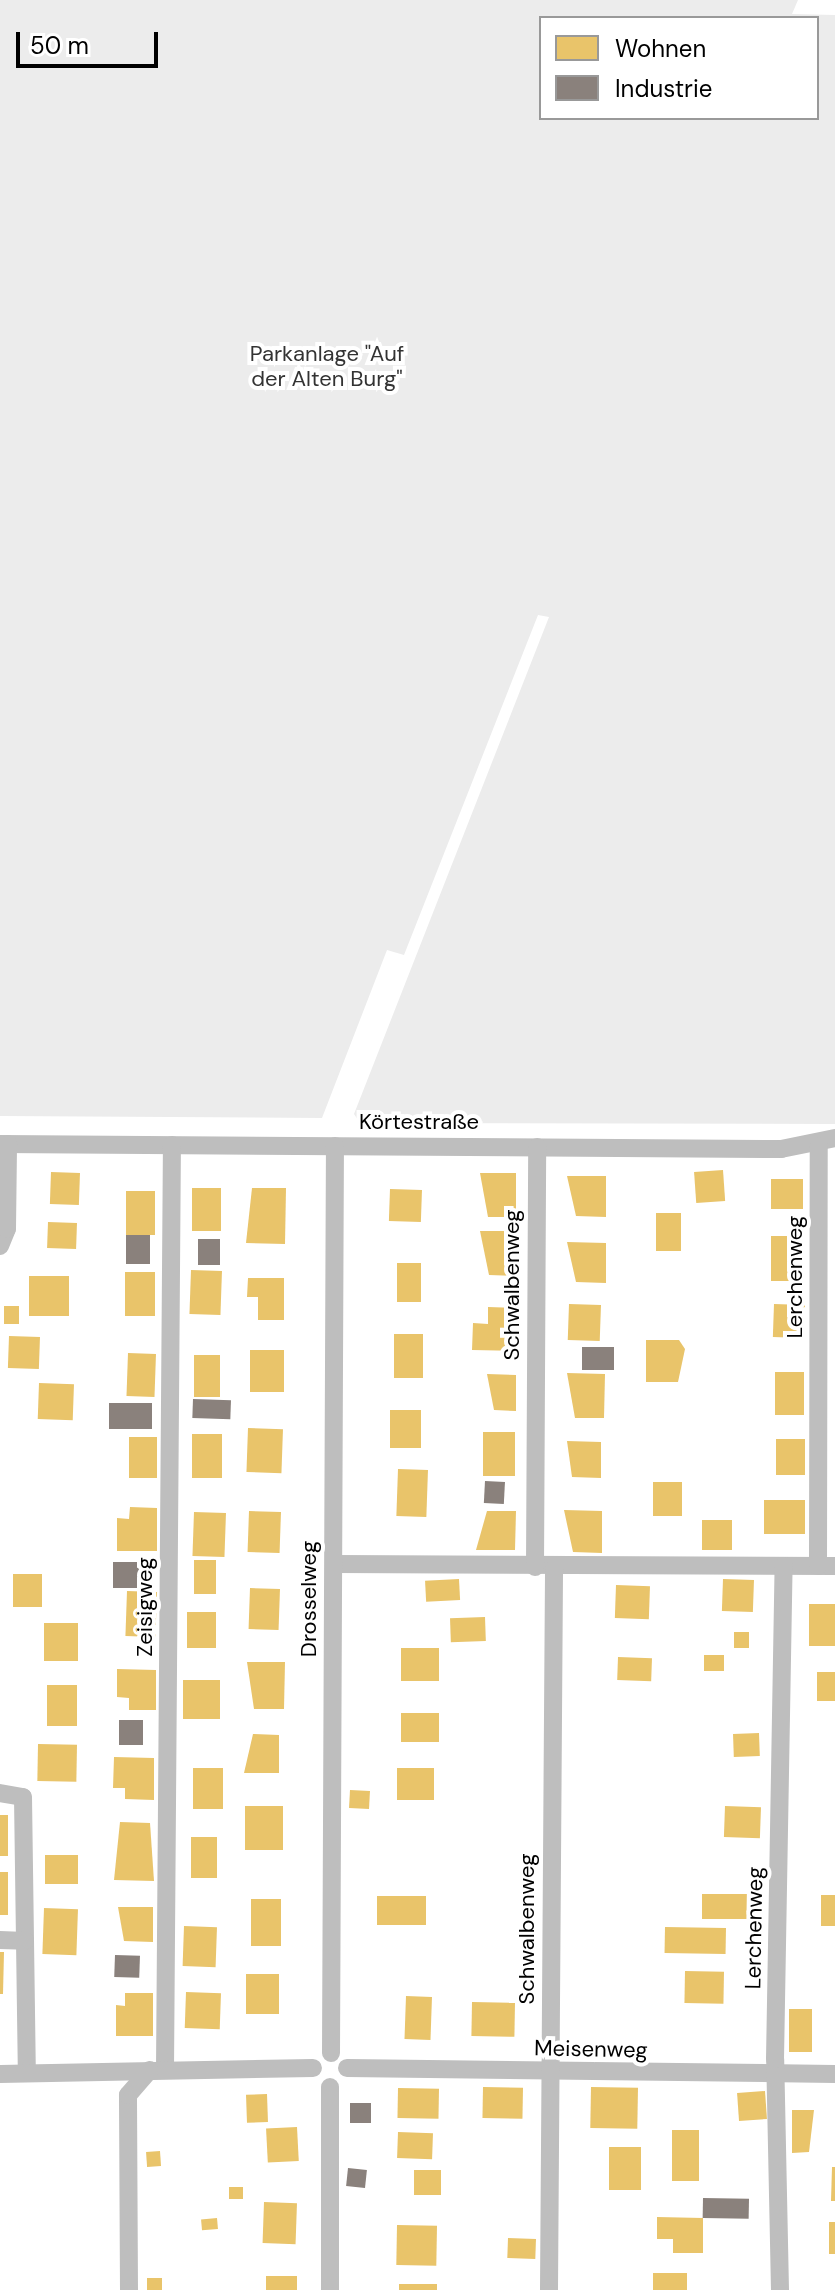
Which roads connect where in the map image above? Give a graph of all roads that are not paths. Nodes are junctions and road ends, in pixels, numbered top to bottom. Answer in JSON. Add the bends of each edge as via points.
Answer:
{"nodes":[{"id":1,"x":827,"y":1142,"type":"edge"},
{"id":2,"x":4,"y":1144,"type":"edge"},
{"id":3,"x":172,"y":1145,"type":"junction"},
{"id":4,"x":335,"y":1146,"type":"junction"},
{"id":5,"x":537,"y":1147,"type":"junction"},
{"id":6,"x":0,"y":1246,"type":"edge"},
{"id":7,"x":334,"y":1564,"type":"junction"},
{"id":8,"x":784,"y":1566,"type":"junction"},
{"id":9,"x":827,"y":1566,"type":"edge"},
{"id":10,"x":544,"y":1568,"type":"junction"},
{"id":11,"x":0,"y":1793,"type":"edge"},
{"id":12,"x":0,"y":1940,"type":"edge"},
{"id":13,"x":25,"y":1941,"type":"junction"},
{"id":14,"x":331,"y":2053,"type":"junction"},
{"id":15,"x":313,"y":2068,"type":"junction"},
{"id":16,"x":347,"y":2068,"type":"junction"},
{"id":17,"x":158,"y":2070,"type":"junction"},
{"id":18,"x":549,"y":2072,"type":"junction"},
{"id":19,"x":27,"y":2073,"type":"junction"},
{"id":20,"x":0,"y":2074,"type":"edge"},
{"id":21,"x":777,"y":2074,"type":"junction"},
{"id":22,"x":835,"y":2074,"type":"edge"},
{"id":23,"x":330,"y":2087,"type":"junction"},
{"id":24,"x":129,"y":2290,"type":"edge"},
{"id":25,"x":330,"y":2290,"type":"edge"},
{"id":26,"x":549,"y":2290,"type":"edge"},
{"id":27,"x":780,"y":2290,"type":"edge"}],
"edges":[{"from":1,"to":5,"type":"street","name":"Körtestraße"},
{"from":1,"to":9,"type":"street","name":"Lerchenweg"},
{"from":2,"to":3,"type":"street","name":"Körtestraße"},
{"from":2,"to":6,"type":"street","via":[[7,1229]]},
{"from":3,"to":4,"type":"street","name":"Körtestraße"},
{"from":3,"to":17,"type":"street","name":"Zeisigweg"},
{"from":4,"to":5,"type":"street","name":"Körtestraße"},
{"from":4,"to":7,"type":"street","name":"Drosselweg"},
{"from":5,"to":10,"type":"street","name":"Schwalbenweg"},
{"from":7,"to":10,"type":"street","name":"Lerchenweg"},
{"from":7,"to":14,"type":"street","name":"Drosselweg"},
{"from":8,"to":9,"type":"street","name":"Lerchenweg"},
{"from":8,"to":10,"type":"street","name":"Lerchenweg"},
{"from":8,"to":21,"type":"street","name":"Lerchenweg"},
{"from":10,"to":18,"type":"street","name":"Schwalbenweg"},
{"from":11,"to":13,"type":"street","via":[[23,1797]]},
{"from":12,"to":13,"type":"street"},
{"from":13,"to":19,"type":"street"},
{"from":14,"to":15,"type":"street"},
{"from":14,"to":16,"type":"street"},
{"from":15,"to":17,"type":"street"},
{"from":15,"to":23,"type":"street"},
{"from":16,"to":18,"type":"street","name":"Meisenweg"},
{"from":16,"to":23,"type":"street"},
{"from":17,"to":19,"type":"street"},
{"from":17,"to":24,"type":"street","via":[[128,2095]]},
{"from":18,"to":21,"type":"street","name":"Meisenweg"},
{"from":18,"to":26,"type":"street","name":"Schwalbenweg"},
{"from":19,"to":20,"type":"street"},
{"from":21,"to":22,"type":"street","name":"Meisenweg"},
{"from":21,"to":27,"type":"street","name":"Lerchenweg"},
{"from":23,"to":25,"type":"street"}]}
